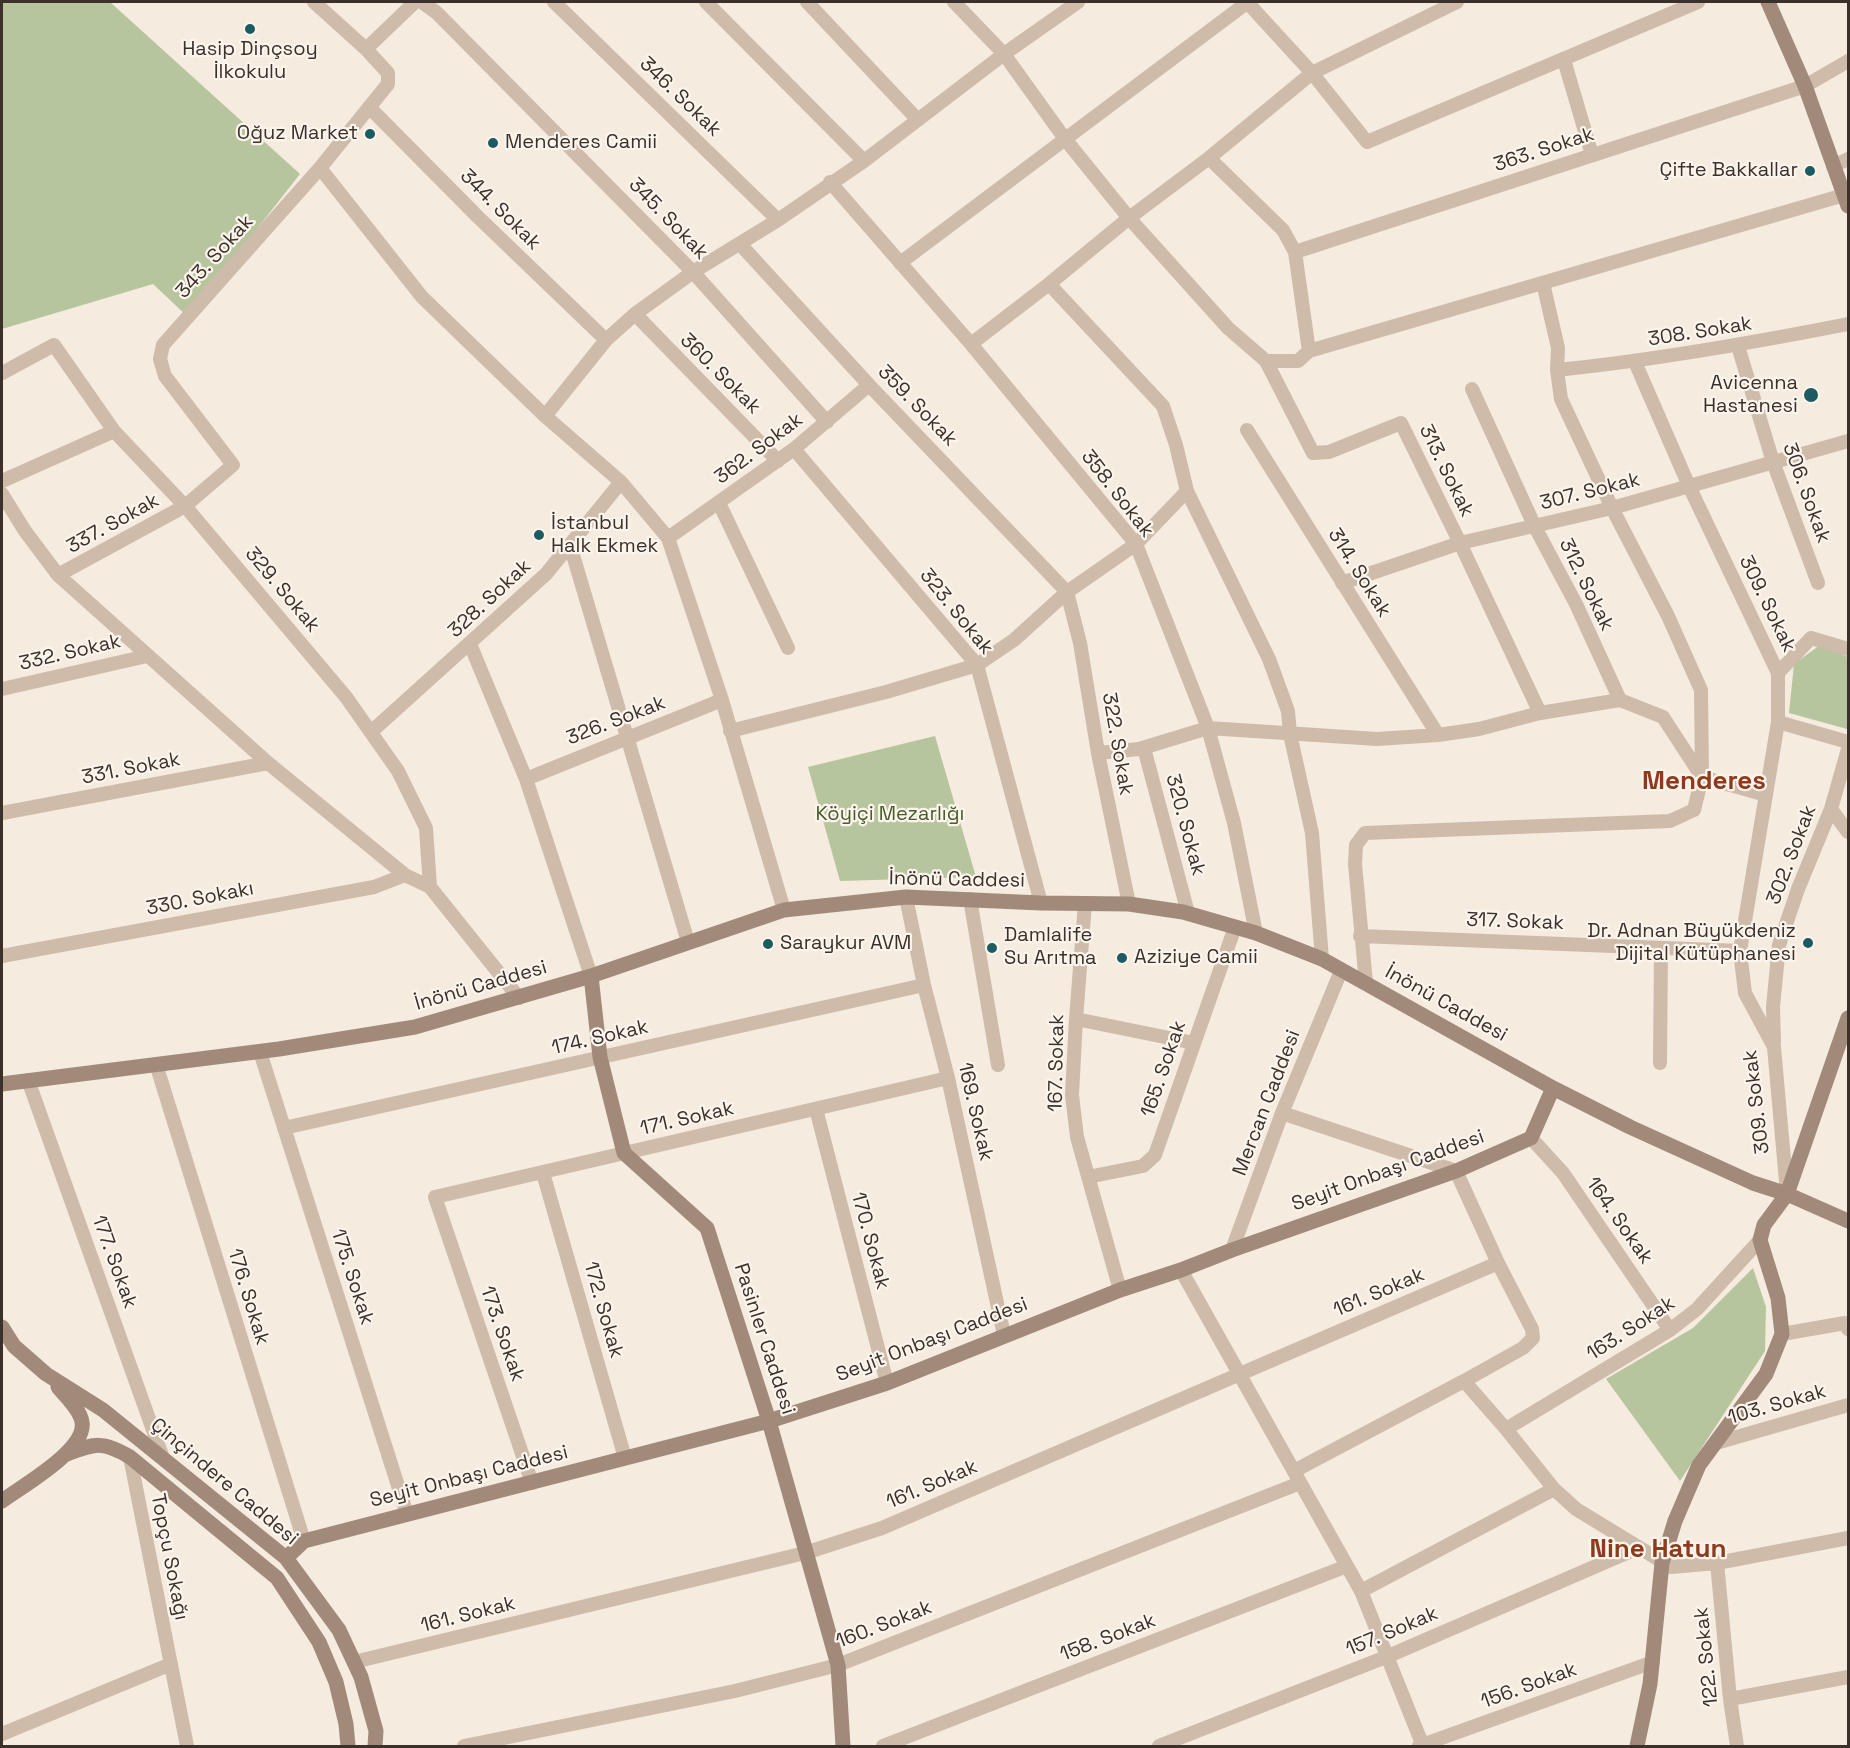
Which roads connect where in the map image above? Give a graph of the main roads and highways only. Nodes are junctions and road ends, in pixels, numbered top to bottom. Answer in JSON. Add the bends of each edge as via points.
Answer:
{"nodes":[{"id":1,"x":1768,"y":2,"type":"edge"},
{"id":2,"x":1846,"y":200,"type":"edge"},
{"id":3,"x":591,"y":976,"type":"junction"},
{"id":4,"x":1848,"y":1018,"type":"edge"},
{"id":5,"x":5,"y":1082,"type":"edge"},
{"id":6,"x":1552,"y":1088,"type":"junction"},
{"id":7,"x":1786,"y":1194,"type":"junction"},
{"id":8,"x":1848,"y":1221,"type":"edge"},
{"id":9,"x":2,"y":1327,"type":"edge"},
{"id":10,"x":46,"y":1374,"type":"junction"},
{"id":11,"x":770,"y":1421,"type":"junction"},
{"id":12,"x":67,"y":1454,"type":"junction"},
{"id":13,"x":2,"y":1501,"type":"edge"},
{"id":14,"x":286,"y":1558,"type":"junction"},
{"id":15,"x":348,"y":1746,"type":"edge"},
{"id":16,"x":375,"y":1746,"type":"edge"},
{"id":17,"x":843,"y":1746,"type":"edge"},
{"id":18,"x":1637,"y":1746,"type":"edge"}],
"edges":[{"from":1,"to":2,"type":"main road","via":[[1805,86]]},
{"from":3,"to":5,"type":"main road","name":"İnönü Caddesi","via":[[415,1027],[260,1052]]},
{"from":3,"to":6,"type":"main road","name":"İnönü Caddesi","via":[[784,910],[906,897],[1129,904],[1188,913],[1256,933],[1322,959]]},
{"from":3,"to":11,"type":"main road","name":"Pasinler Caddesi","via":[[600,1057],[624,1153],[706,1228]]},
{"from":4,"to":7,"type":"main road"},
{"from":6,"to":7,"type":"main road","name":"İnönü Caddesi","via":[[1753,1183]]},
{"from":6,"to":11,"type":"main road","name":"Seyit Onbaşı Caddesi","via":[[1531,1138],[1456,1171],[1119,1290],[887,1383]]},
{"from":7,"to":8,"type":"main road","name":"İnönü Caddesi"},
{"from":7,"to":18,"type":"main road","via":[[1764,1225],[1760,1240],[1778,1298],[1782,1334],[1766,1374],[1699,1465],[1675,1521],[1662,1563],[1650,1684]]},
{"from":9,"to":10,"type":"main road","name":"Çinçindere Caddesi","via":[[14,1346]]},
{"from":10,"to":12,"type":"main road","via":[[81,1418],[83,1429]]},
{"from":10,"to":14,"type":"main road","name":"Çinçindere Caddesi","via":[[103,1410]]},
{"from":11,"to":14,"type":"main road","name":"Seyit Onbaşı Caddesi","via":[[304,1541]]},
{"from":11,"to":17,"type":"main road","name":"Pasinler Caddesi","via":[[837,1665]]},
{"from":12,"to":13,"type":"main road"},
{"from":12,"to":15,"type":"main road","name":"Çinçindere Caddesi","via":[[111,1446],[130,1457],[277,1578],[319,1642],[336,1682]]},
{"from":14,"to":16,"type":"main road","name":"Çinçindere Caddesi","via":[[339,1630],[361,1677],[376,1731]]}]}
